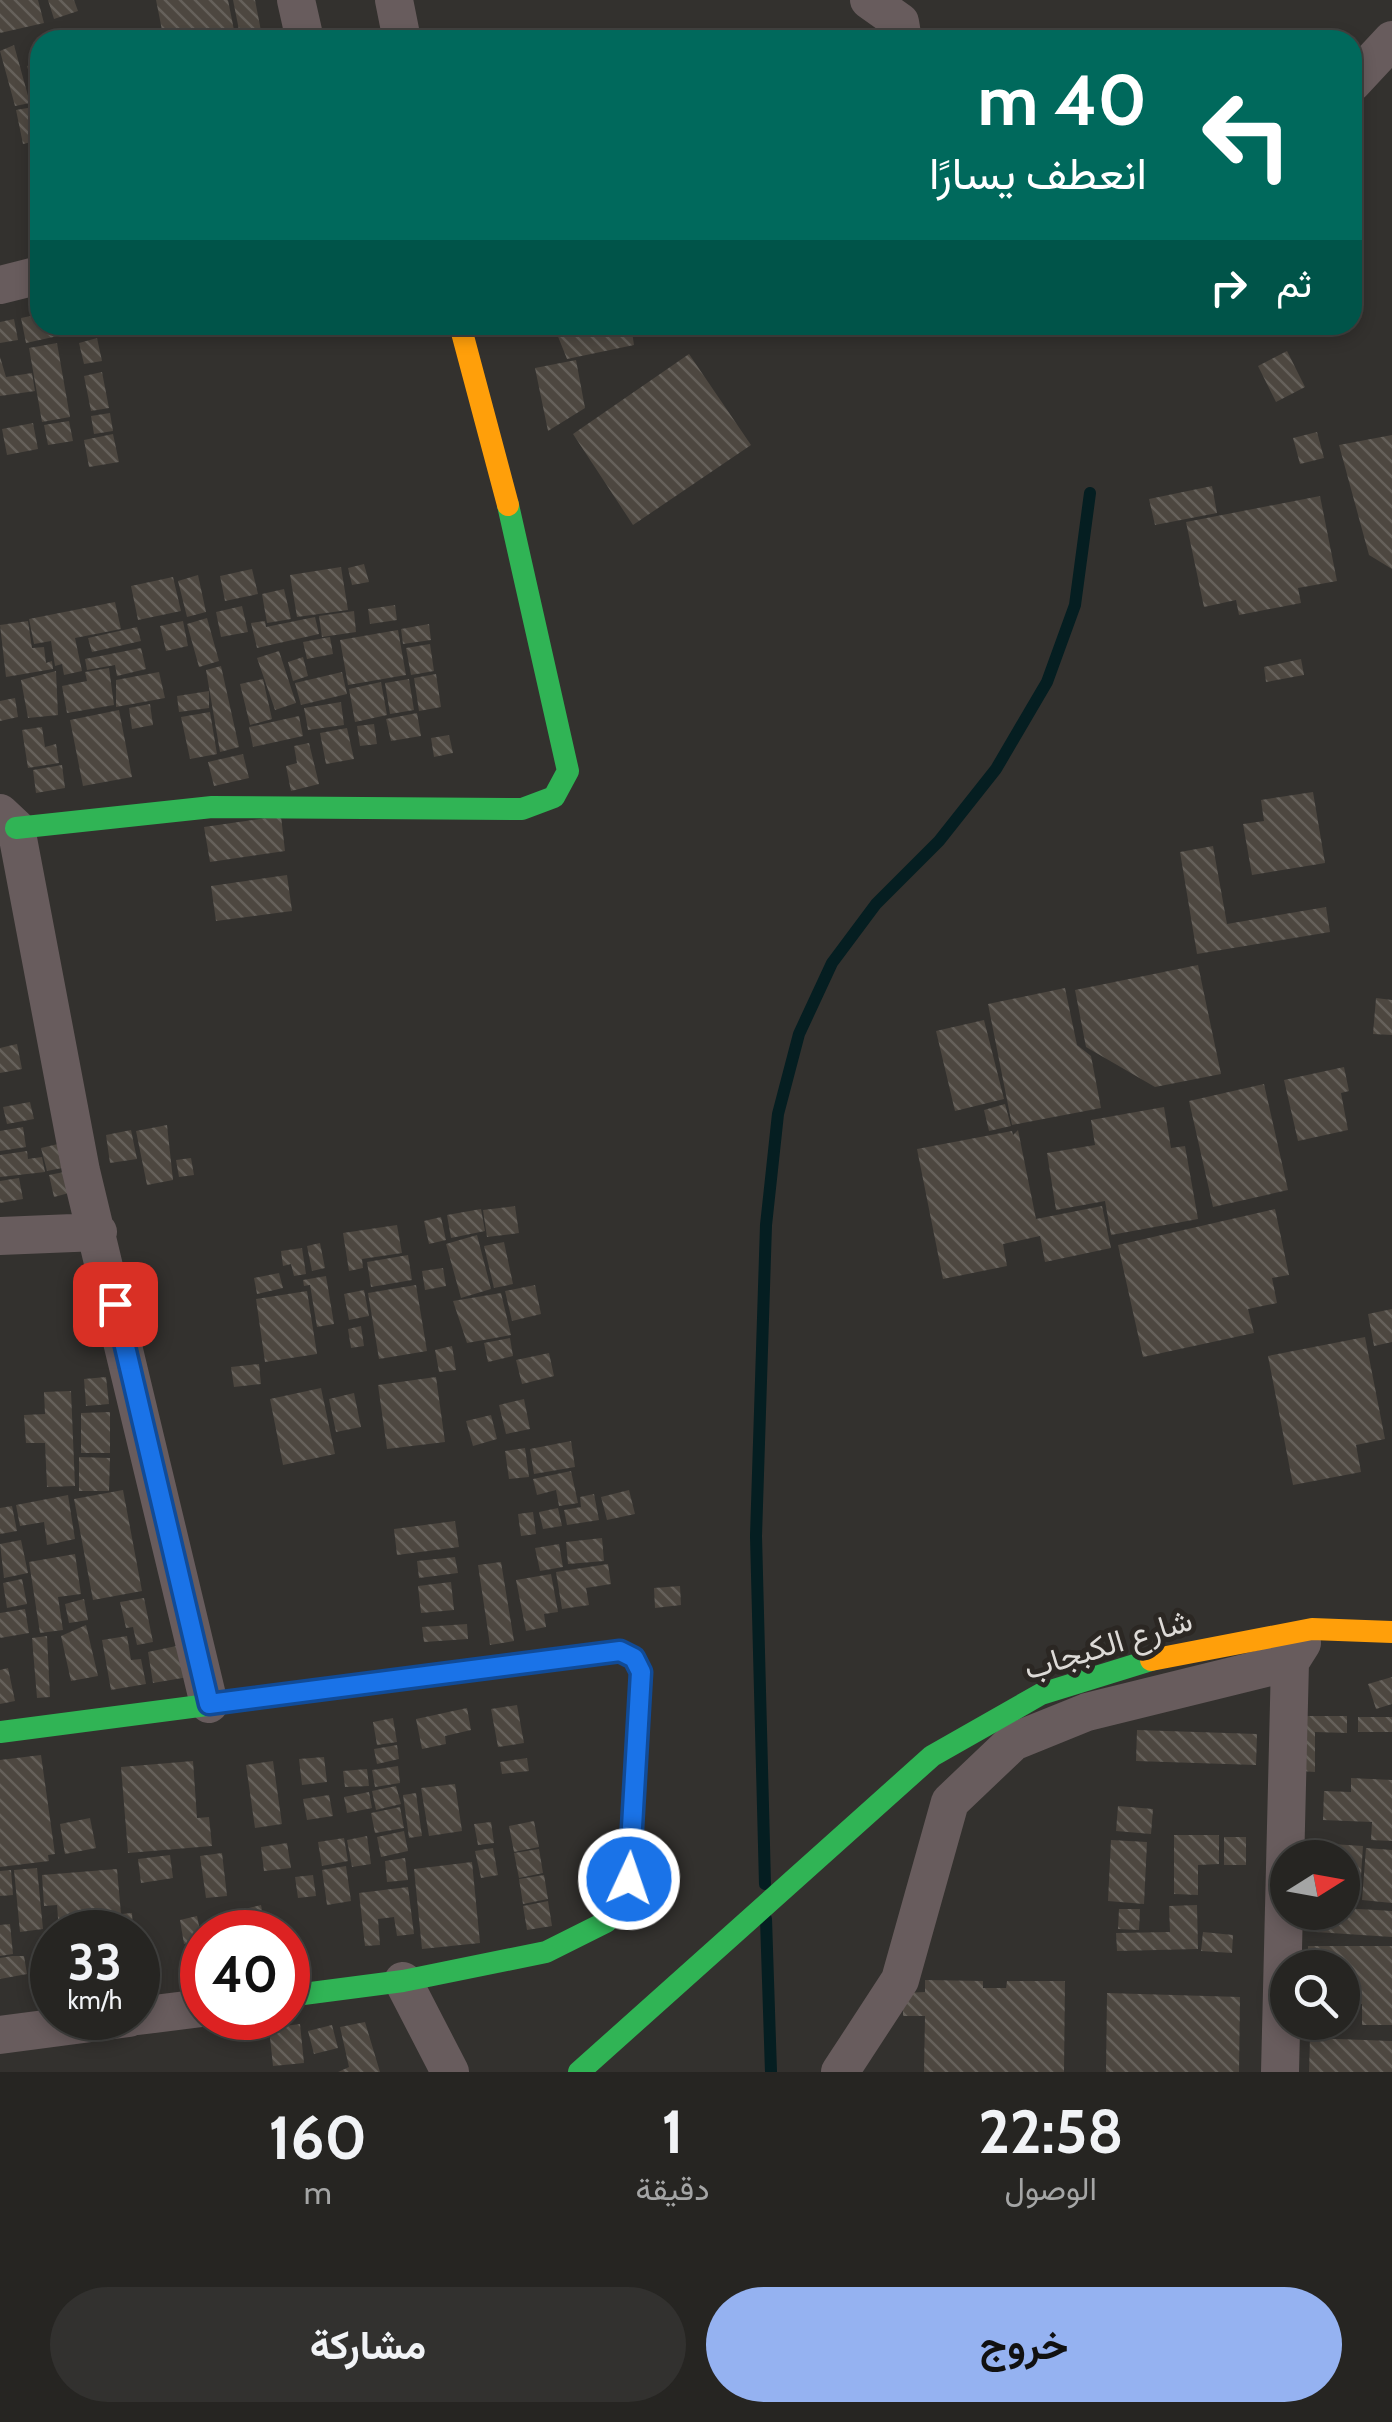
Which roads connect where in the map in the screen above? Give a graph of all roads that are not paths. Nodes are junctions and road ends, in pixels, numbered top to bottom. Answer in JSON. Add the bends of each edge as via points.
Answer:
{"nodes":[{"id":1,"x":296,"y":0,"type":"edge"},
{"id":2,"x":394,"y":0,"type":"edge"},
{"id":3,"x":869,"y":0,"type":"edge"},
{"id":4,"x":900,"y":21,"type":"edge"},
{"id":5,"x":303,"y":30,"type":"edge"},
{"id":6,"x":400,"y":30,"type":"edge"},
{"id":7,"x":1392,"y":40,"type":"edge"},
{"id":8,"x":1362,"y":72,"type":"edge"},
{"id":9,"x":30,"y":277,"type":"edge"},
{"id":10,"x":0,"y":284,"type":"edge"},
{"id":11,"x":463,"y":335,"type":"edge"},
{"id":12,"x":8,"y":821,"type":"edge"},
{"id":13,"x":98,"y":1232,"type":"junction"},
{"id":14,"x":0,"y":1236,"type":"edge"},
{"id":15,"x":1312,"y":1629,"type":"junction"},
{"id":16,"x":1392,"y":1632,"type":"edge"},
{"id":17,"x":1290,"y":1662,"type":"junction"},
{"id":18,"x":209,"y":1704,"type":"junction"},
{"id":19,"x":0,"y":1732,"type":"edge"},
{"id":20,"x":403,"y":1981,"type":"junction"},
{"id":21,"x":310,"y":1993,"type":"edge"},
{"id":22,"x":30,"y":2031,"type":"edge"},
{"id":23,"x":0,"y":2035,"type":"edge"},
{"id":24,"x":450,"y":2072,"type":"edge"},
{"id":25,"x":579,"y":2072,"type":"edge"},
{"id":26,"x":840,"y":2072,"type":"edge"},
{"id":27,"x":1280,"y":2072,"type":"edge"}],
"edges":[{"from":1,"to":5,"type":"street"},
{"from":2,"to":6,"type":"street"},
{"from":3,"to":4,"type":"street"},
{"from":7,"to":8,"type":"street"},
{"from":9,"to":10,"type":"street"},
{"from":11,"to":12,"type":"street","via":[[568,771],[554,797],[522,809],[212,807]]},
{"from":12,"to":13,"type":"street"},
{"from":13,"to":14,"type":"street"},
{"from":13,"to":18,"type":"street"},
{"from":15,"to":16,"type":"street","name":"شارع الكبجاب"},
{"from":15,"to":17,"type":"street"},
{"from":15,"to":25,"type":"street","name":"شارع الكبجاب","via":[[1172,1654],[1040,1694],[932,1756]]},
{"from":17,"to":26,"type":"street","via":[[1087,1712],[1013,1742],[950,1802],[900,1980]]},
{"from":17,"to":27,"type":"street"},
{"from":18,"to":19,"type":"street"},
{"from":18,"to":20,"type":"street","via":[[620,1651],[634,1658],[641,1672],[629,1879],[606,1922],[546,1952]]},
{"from":20,"to":21,"type":"street"},
{"from":20,"to":24,"type":"street"},
{"from":22,"to":23,"type":"street"}]}
